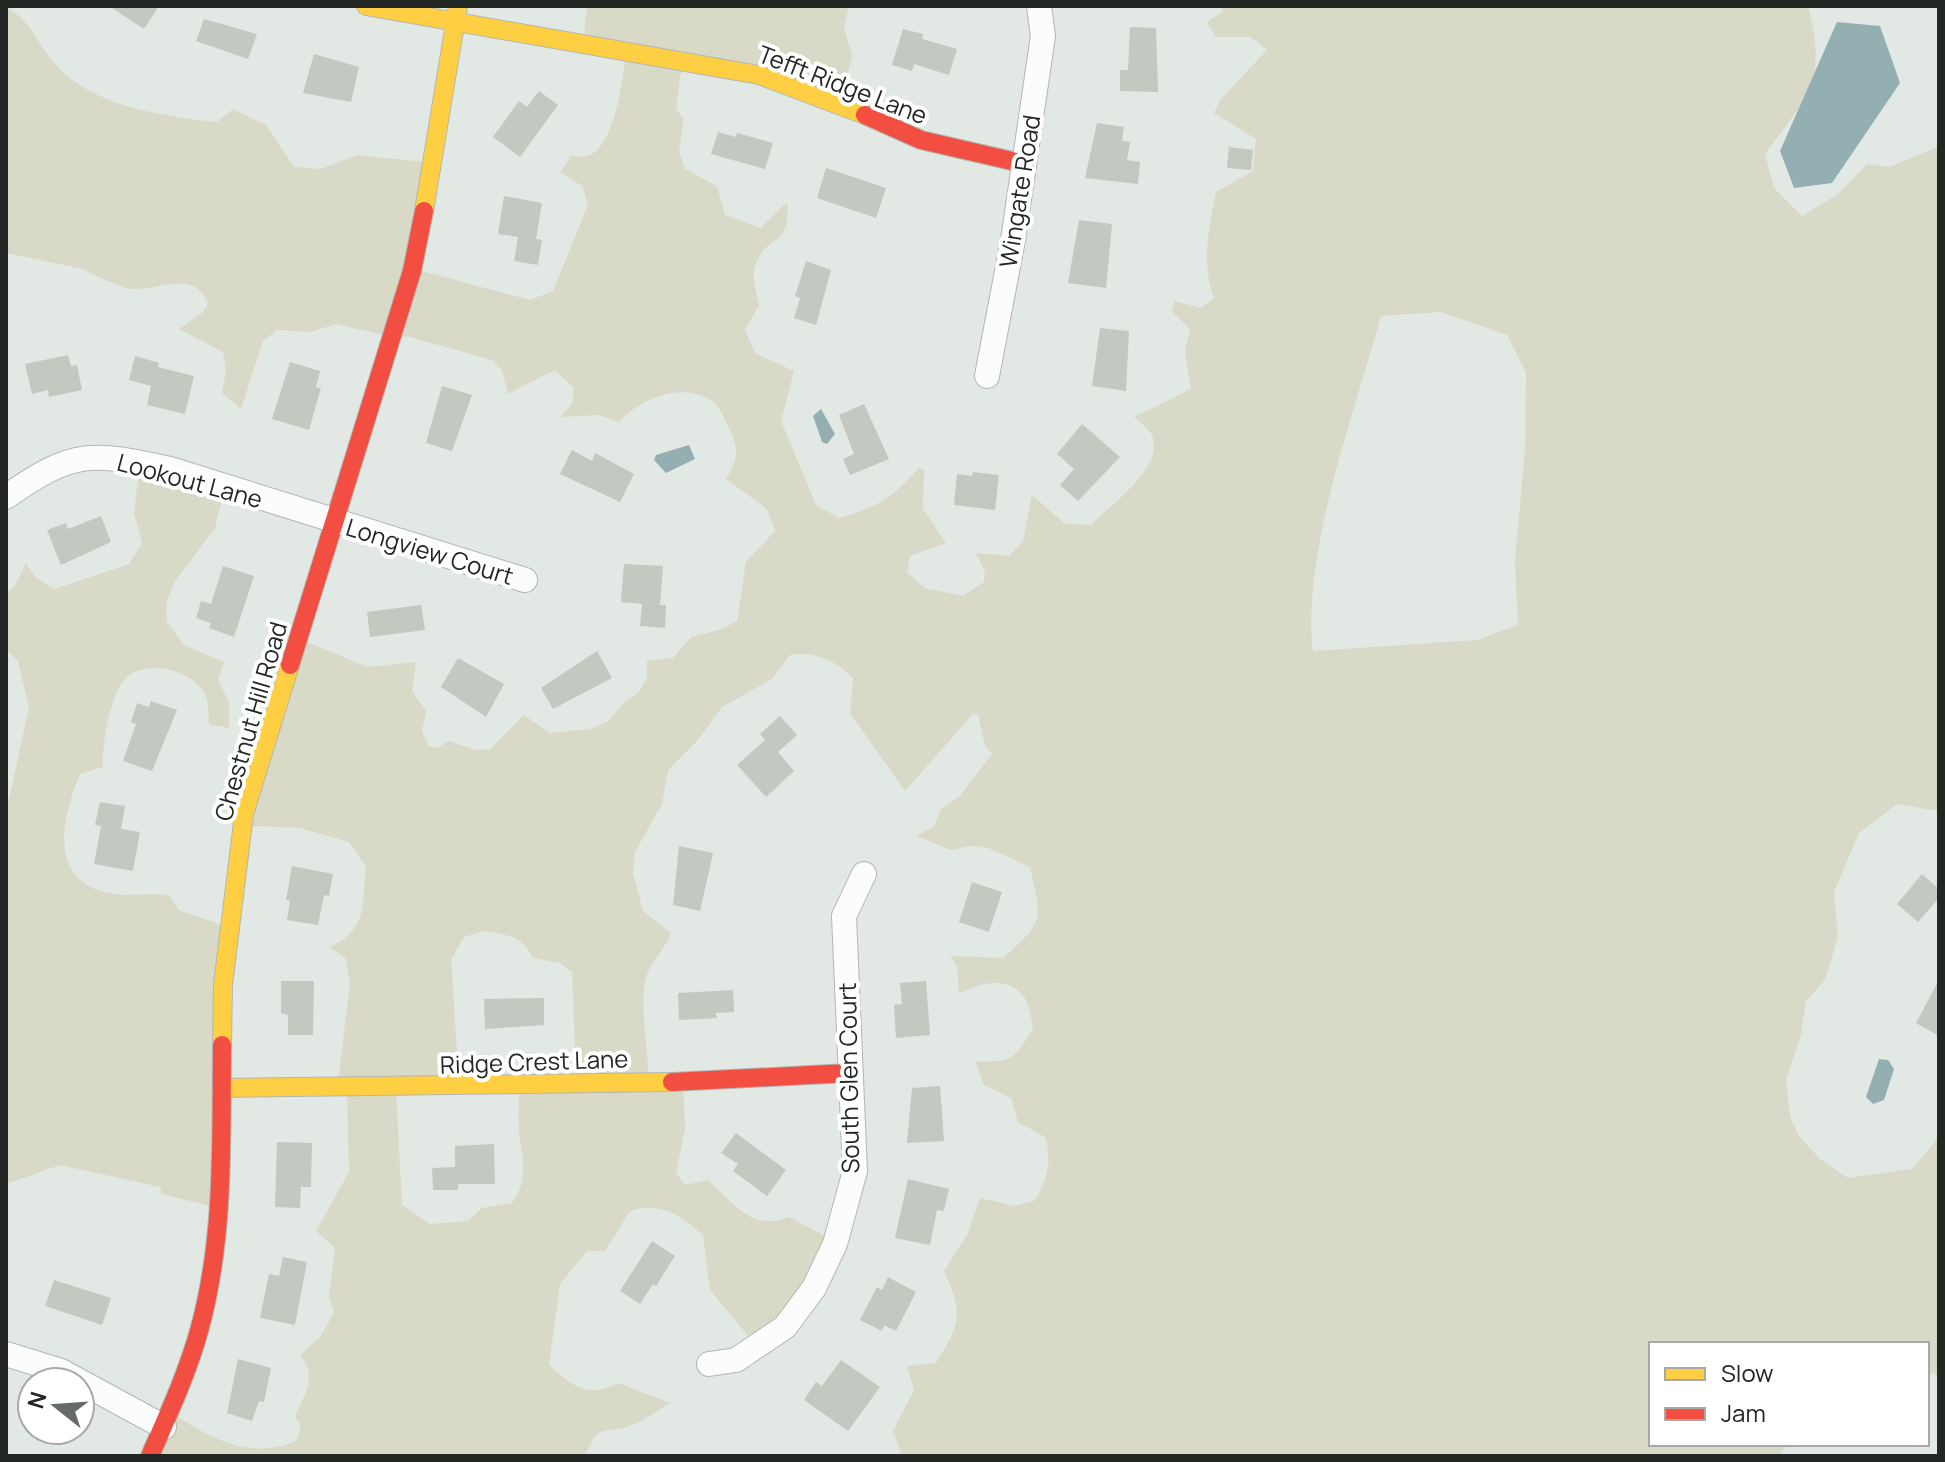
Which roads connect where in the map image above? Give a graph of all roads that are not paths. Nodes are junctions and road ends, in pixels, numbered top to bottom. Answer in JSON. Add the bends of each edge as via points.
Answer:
{"nodes":[{"id":1,"x":366,"y":6,"type":"edge"},
{"id":2,"x":1039,"y":6,"type":"edge"},
{"id":3,"x":456,"y":14,"type":"edge"},
{"id":4,"x":1025,"y":164,"type":"junction"},
{"id":5,"x":987,"y":376,"type":"dead end"},
{"id":6,"x":6,"y":497,"type":"edge"},
{"id":7,"x":335,"y":522,"type":"junction"},
{"id":8,"x":525,"y":580,"type":"dead end"},
{"id":9,"x":864,"y":874,"type":"dead end"},
{"id":10,"x":848,"y":1073,"type":"junction"},
{"id":11,"x":222,"y":1088,"type":"junction"},
{"id":12,"x":6,"y":1354,"type":"edge"},
{"id":13,"x":709,"y":1364,"type":"dead end"},
{"id":14,"x":164,"y":1427,"type":"junction"},
{"id":15,"x":150,"y":1456,"type":"edge"}],
"edges":[{"from":1,"to":3,"type":"street","name":"Tefft Ridge Lane"},
{"from":2,"to":4,"type":"street","name":"Wingate Road","via":[[1043,36]]},
{"from":3,"to":4,"type":"street","name":"Tefft Ridge Lane","via":[[759,75],[921,140]]},
{"from":3,"to":7,"type":"street","name":"Chestnut Hill Road","via":[[412,271]]},
{"from":4,"to":5,"type":"street","name":"Wingate Road"},
{"from":6,"to":7,"type":"street","name":"Lookout Lane","via":[[41,473],[83,456],[118,457]]},
{"from":7,"to":8,"type":"street","name":"Longview Court"},
{"from":7,"to":11,"type":"street","name":"Chestnut Hill Road","via":[[244,814],[223,985]]},
{"from":9,"to":10,"type":"street","name":"South Glen Court","via":[[844,916]]},
{"from":10,"to":11,"type":"street","name":"Ridge Crest Lane","via":[[464,1088]]},
{"from":10,"to":13,"type":"street","name":"South Glen Court","via":[[855,1171],[825,1266],[778,1333],[736,1360]]},
{"from":11,"to":14,"type":"street","name":"Chestnut Hill Road","via":[[223,1179],[204,1308]]},
{"from":12,"to":14,"type":"street","via":[[61,1371]]},
{"from":14,"to":15,"type":"street","name":"Chestnut Hill Road"}]}
